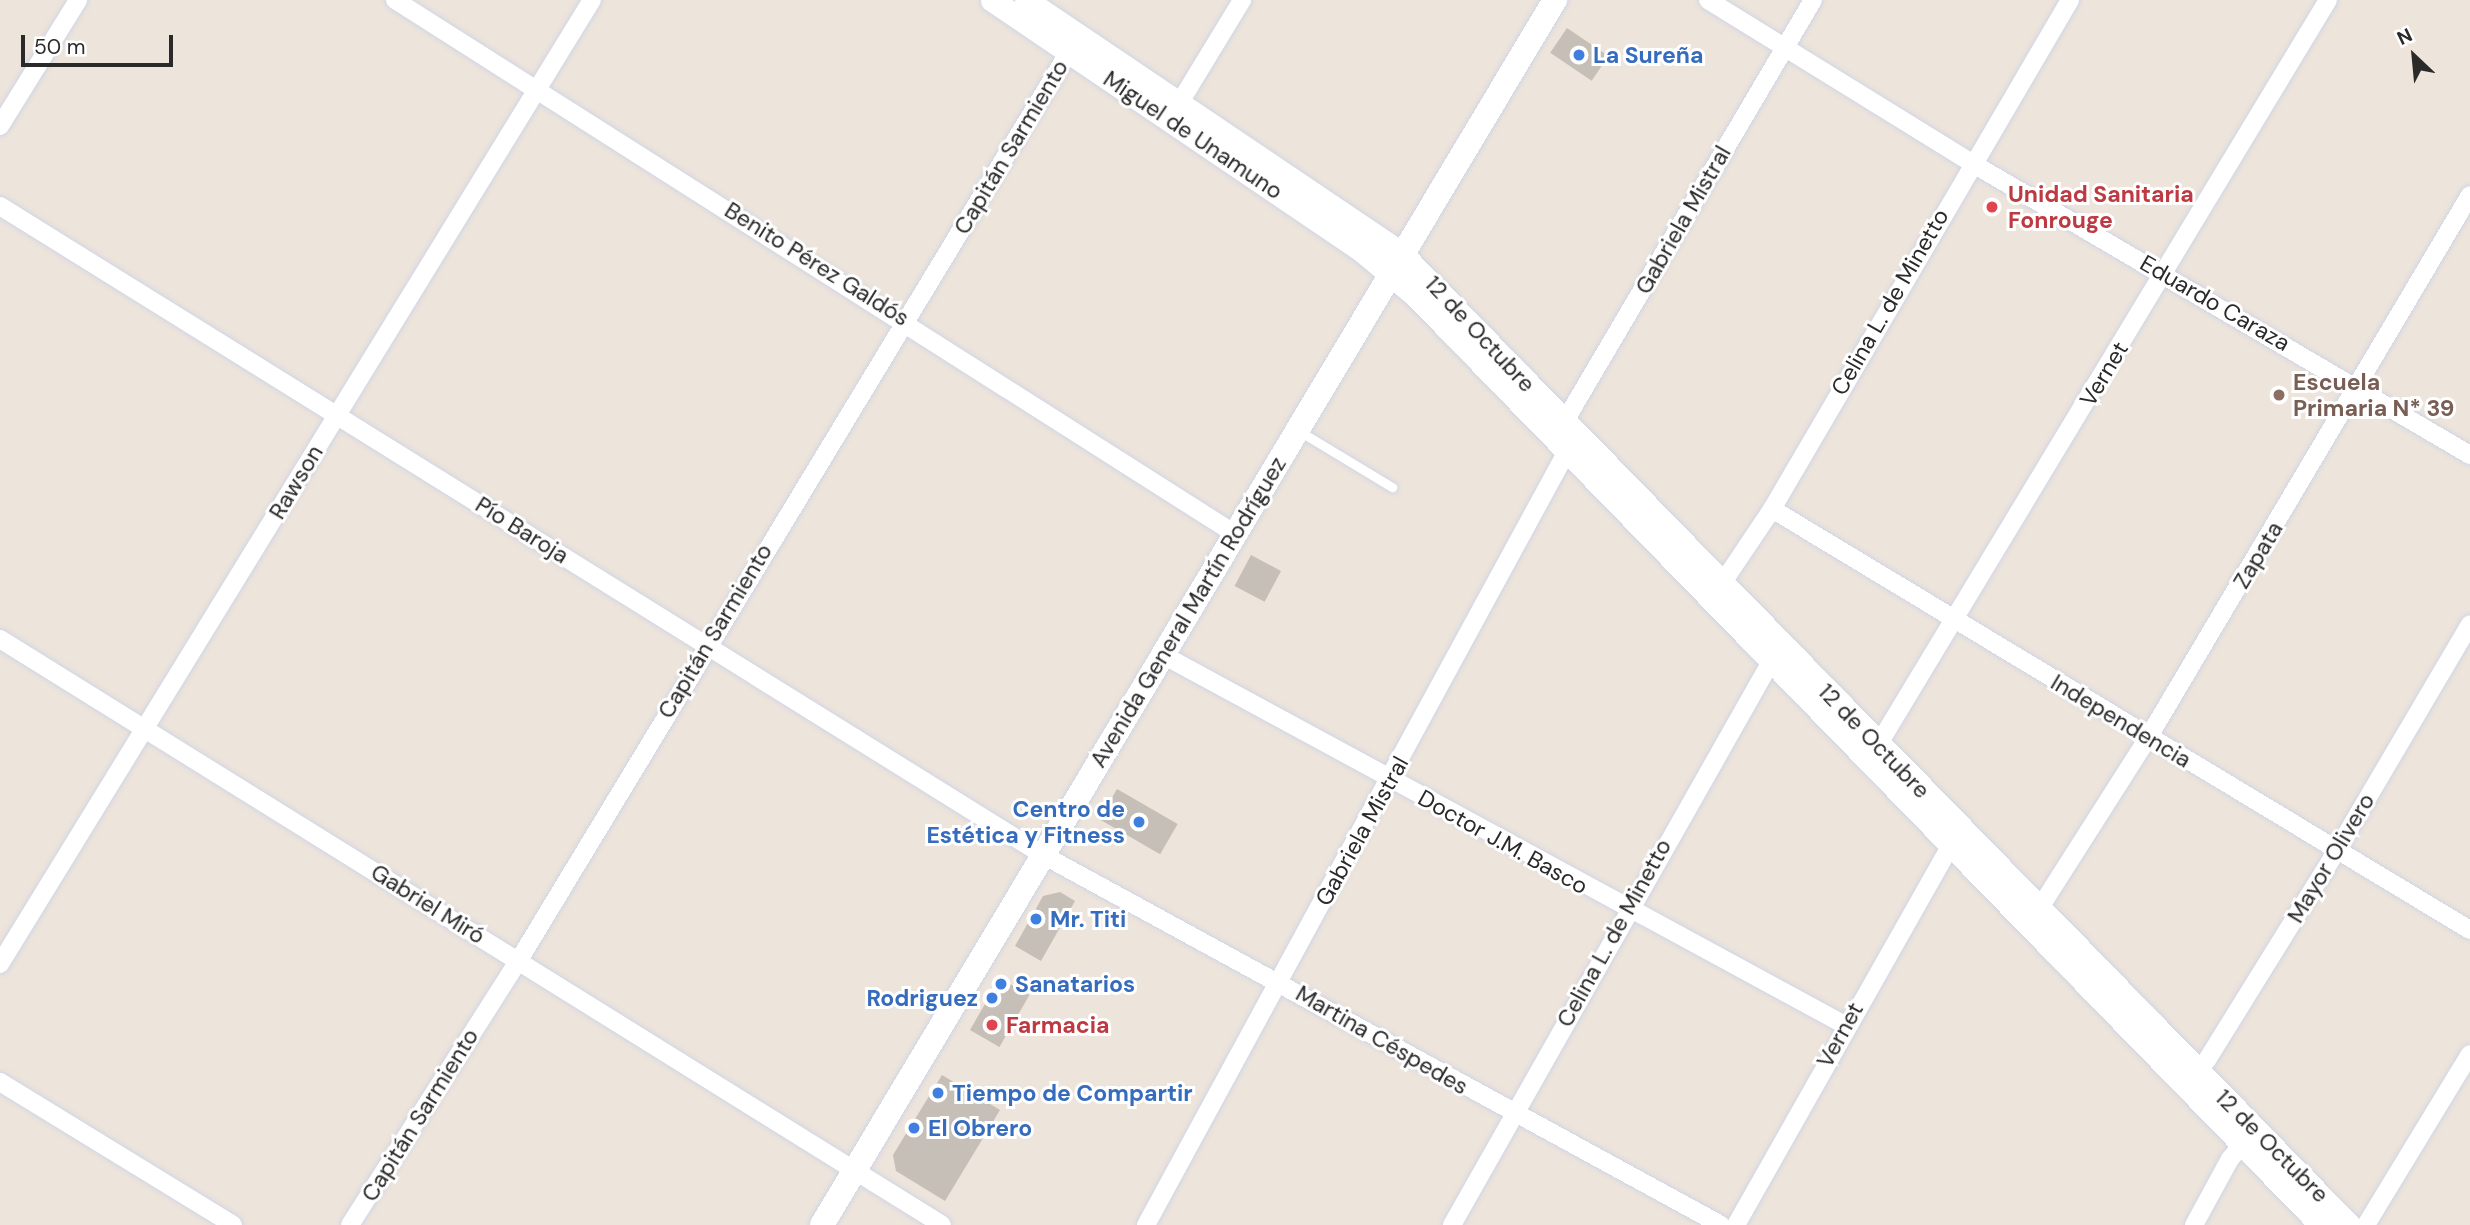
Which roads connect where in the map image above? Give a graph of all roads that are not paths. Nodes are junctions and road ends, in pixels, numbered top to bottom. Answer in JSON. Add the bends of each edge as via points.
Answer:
{"nodes":[{"id":1,"x":78,"y":0,"type":"edge"},
{"id":2,"x":395,"y":0,"type":"edge"},
{"id":3,"x":592,"y":0,"type":"edge"},
{"id":4,"x":992,"y":0,"type":"edge"},
{"id":5,"x":1026,"y":0,"type":"edge"},
{"id":6,"x":1242,"y":0,"type":"edge"},
{"id":7,"x":1555,"y":0,"type":"edge"},
{"id":8,"x":1708,"y":0,"type":"edge"},
{"id":9,"x":1813,"y":0,"type":"edge"},
{"id":10,"x":2070,"y":0,"type":"edge"},
{"id":11,"x":2328,"y":0,"type":"edge"},
{"id":12,"x":1074,"y":44,"type":"junction"},
{"id":13,"x":1784,"y":48,"type":"junction"},
{"id":14,"x":538,"y":88,"type":"junction"},
{"id":15,"x":1175,"y":111,"type":"junction"},
{"id":16,"x":0,"y":126,"type":"edge"},
{"id":17,"x":1970,"y":162,"type":"junction"},
{"id":18,"x":2470,"y":195,"type":"edge"},
{"id":19,"x":0,"y":206,"type":"edge"},
{"id":20,"x":1396,"y":264,"type":"junction"},
{"id":21,"x":2165,"y":274,"type":"junction"},
{"id":22,"x":906,"y":319,"type":"junction"},
{"id":23,"x":2358,"y":387,"type":"junction"},
{"id":24,"x":337,"y":414,"type":"junction"},
{"id":25,"x":1297,"y":430,"type":"junction"},
{"id":26,"x":1565,"y":438,"type":"junction"},
{"id":27,"x":2470,"y":455,"type":"edge"},
{"id":28,"x":1392,"y":487,"type":"dead end"},
{"id":29,"x":1772,"y":509,"type":"junction"},
{"id":30,"x":1235,"y":534,"type":"junction"},
{"id":31,"x":1715,"y":592,"type":"junction"},
{"id":32,"x":1954,"y":619,"type":"junction"},
{"id":33,"x":2470,"y":624,"type":"edge"},
{"id":34,"x":0,"y":639,"type":"edge"},
{"id":35,"x":706,"y":644,"type":"junction"},
{"id":36,"x":1774,"y":654,"type":"junction"},
{"id":37,"x":1163,"y":655,"type":"junction"},
{"id":38,"x":146,"y":730,"type":"junction"},
{"id":39,"x":2148,"y":738,"type":"junction"},
{"id":40,"x":1878,"y":746,"type":"junction"},
{"id":41,"x":1391,"y":779,"type":"junction"},
{"id":42,"x":1949,"y":849,"type":"junction"},
{"id":43,"x":2337,"y":850,"type":"junction"},
{"id":44,"x":1043,"y":855,"type":"junction"},
{"id":45,"x":2039,"y":909,"type":"junction"},
{"id":46,"x":1626,"y":912,"type":"junction"},
{"id":47,"x":2470,"y":930,"type":"edge"},
{"id":48,"x":519,"y":960,"type":"junction"},
{"id":49,"x":0,"y":964,"type":"edge"},
{"id":50,"x":1279,"y":982,"type":"junction"},
{"id":51,"x":1844,"y":1025,"type":"junction"},
{"id":52,"x":2470,"y":1054,"type":"edge"},
{"id":53,"x":2189,"y":1077,"type":"junction"},
{"id":54,"x":0,"y":1082,"type":"edge"},
{"id":55,"x":1513,"y":1115,"type":"junction"},
{"id":56,"x":2248,"y":1138,"type":"junction"},
{"id":57,"x":852,"y":1174,"type":"junction"},
{"id":58,"x":233,"y":1225,"type":"edge"},
{"id":59,"x":350,"y":1225,"type":"edge"},
{"id":60,"x":822,"y":1225,"type":"edge"},
{"id":61,"x":942,"y":1225,"type":"edge"},
{"id":62,"x":1146,"y":1225,"type":"edge"},
{"id":63,"x":1452,"y":1225,"type":"edge"},
{"id":64,"x":1721,"y":1225,"type":"edge"},
{"id":65,"x":1736,"y":1225,"type":"edge"},
{"id":66,"x":2194,"y":1225,"type":"edge"},
{"id":67,"x":2320,"y":1225,"type":"edge"},
{"id":68,"x":2350,"y":1225,"type":"edge"},
{"id":69,"x":2366,"y":1225,"type":"edge"}],
"edges":[{"from":1,"to":16,"type":"street"},
{"from":2,"to":14,"type":"street","name":"Benito Pérez Galdós"},
{"from":3,"to":14,"type":"street","name":"Rawson"},
{"from":4,"to":12,"type":"street","name":"Miguel de Unamuno"},
{"from":5,"to":12,"type":"street","name":"Miguel de Unamuno"},
{"from":6,"to":15,"type":"street"},
{"from":7,"to":20,"type":"main road","name":"Avenida General Martín Rodríguez"},
{"from":8,"to":13,"type":"street","name":"Eduardo Caraza"},
{"from":9,"to":13,"type":"street","name":"Gabriela Mistral"},
{"from":10,"to":17,"type":"street","name":"Celina L. de Minetto"},
{"from":11,"to":21,"type":"street","name":"Vernet"},
{"from":12,"to":15,"type":"street","name":"Miguel de Unamuno"},
{"from":12,"to":22,"type":"street","name":"Capitán Sarmiento"},
{"from":13,"to":17,"type":"street","name":"Eduardo Caraza"},
{"from":13,"to":26,"type":"street","name":"Gabriela Mistral"},
{"from":14,"to":22,"type":"street","name":"Benito Pérez Galdós"},
{"from":14,"to":24,"type":"street","name":"Rawson"},
{"from":15,"to":20,"type":"street","name":"Miguel de Unamuno"},
{"from":17,"to":21,"type":"street","name":"Eduardo Caraza"},
{"from":17,"to":29,"type":"street","name":"Celina L. de Minetto"},
{"from":18,"to":23,"type":"street","name":"Zapata"},
{"from":19,"to":24,"type":"street","name":"Pío Baroja"},
{"from":20,"to":25,"type":"main road","name":"Avenida General Martín Rodríguez"},
{"from":20,"to":26,"type":"street","name":"12 de Octubre"},
{"from":21,"to":23,"type":"street","name":"Eduardo Caraza"},
{"from":21,"to":32,"type":"street","name":"Vernet"},
{"from":22,"to":30,"type":"street","name":"Benito Pérez Galdós"},
{"from":22,"to":35,"type":"street","name":"Capitán Sarmiento"},
{"from":23,"to":27,"type":"street","name":"Eduardo Caraza"},
{"from":23,"to":39,"type":"street","name":"Zapata"},
{"from":24,"to":35,"type":"street","name":"Pío Baroja"},
{"from":24,"to":38,"type":"street","name":"Rawson"},
{"from":25,"to":28,"type":"lane"},
{"from":25,"to":30,"type":"main road","name":"Avenida General Martín Rodríguez"},
{"from":26,"to":31,"type":"street","name":"12 de Octubre"},
{"from":26,"to":41,"type":"street","name":"Gabriela Mistral"},
{"from":29,"to":31,"type":"street","name":"Celina L. de Minetto"},
{"from":29,"to":32,"type":"street","name":"Independencia"},
{"from":30,"to":37,"type":"main road","name":"Avenida General Martín Rodríguez"},
{"from":31,"to":36,"type":"street","name":"12 de Octubre"},
{"from":32,"to":39,"type":"street","name":"Independencia"},
{"from":32,"to":40,"type":"street","name":"Vernet"},
{"from":33,"to":43,"type":"street","name":"Mayor Olivero"},
{"from":34,"to":38,"type":"street","name":"Gabriel Miró"},
{"from":35,"to":44,"type":"street","name":"Pío Baroja"},
{"from":35,"to":48,"type":"street","name":"Capitán Sarmiento"},
{"from":36,"to":40,"type":"street","name":"12 de Octubre"},
{"from":36,"to":42,"type":"street","name":"12 de Octubre"},
{"from":36,"to":46,"type":"street","name":"Celina L. de Minetto"},
{"from":37,"to":41,"type":"street","name":"Doctor J.M. Basco"},
{"from":37,"to":44,"type":"main road","name":"Avenida General Martín Rodríguez"},
{"from":38,"to":48,"type":"street","name":"Gabriel Miró"},
{"from":38,"to":49,"type":"street","name":"Rawson"},
{"from":39,"to":43,"type":"street","name":"Independencia"},
{"from":39,"to":45,"type":"street","name":"Zapata"},
{"from":40,"to":45,"type":"street","name":"12 de Octubre"},
{"from":41,"to":46,"type":"street","name":"Doctor J.M. Basco"},
{"from":41,"to":50,"type":"street","name":"Gabriela Mistral"},
{"from":42,"to":51,"type":"street","name":"Vernet"},
{"from":42,"to":53,"type":"street","name":"12 de Octubre"},
{"from":43,"to":47,"type":"street","name":"Independencia"},
{"from":43,"to":53,"type":"street","name":"Mayor Olivero"},
{"from":44,"to":50,"type":"street","name":"Martina Céspedes"},
{"from":44,"to":57,"type":"main road","name":"Avenida General Martín Rodríguez"},
{"from":45,"to":53,"type":"street","name":"12 de Octubre"},
{"from":46,"to":51,"type":"street","name":"Doctor J.M. Basco"},
{"from":46,"to":55,"type":"street","name":"Celina L. de Minetto"},
{"from":48,"to":57,"type":"street","name":"Gabriel Miró"},
{"from":48,"to":59,"type":"street","name":"Capitán Sarmiento"},
{"from":50,"to":55,"type":"street","name":"Martina Céspedes"},
{"from":50,"to":62,"type":"street","name":"Gabriela Mistral"},
{"from":51,"to":65,"type":"street","name":"Vernet"},
{"from":52,"to":69,"type":"street"},
{"from":53,"to":56,"type":"street","name":"12 de Octubre"},
{"from":54,"to":58,"type":"street"},
{"from":55,"to":63,"type":"street","name":"Celina L. de Minetto"},
{"from":55,"to":64,"type":"street","name":"Martina Céspedes"},
{"from":56,"to":66,"type":"street"},
{"from":56,"to":67,"type":"street","name":"12 de Octubre"},
{"from":56,"to":68,"type":"street","name":"12 de Octubre"},
{"from":57,"to":60,"type":"main road","name":"Avenida General Martín Rodríguez"},
{"from":57,"to":61,"type":"street","name":"Gabriel Miró"}]}
